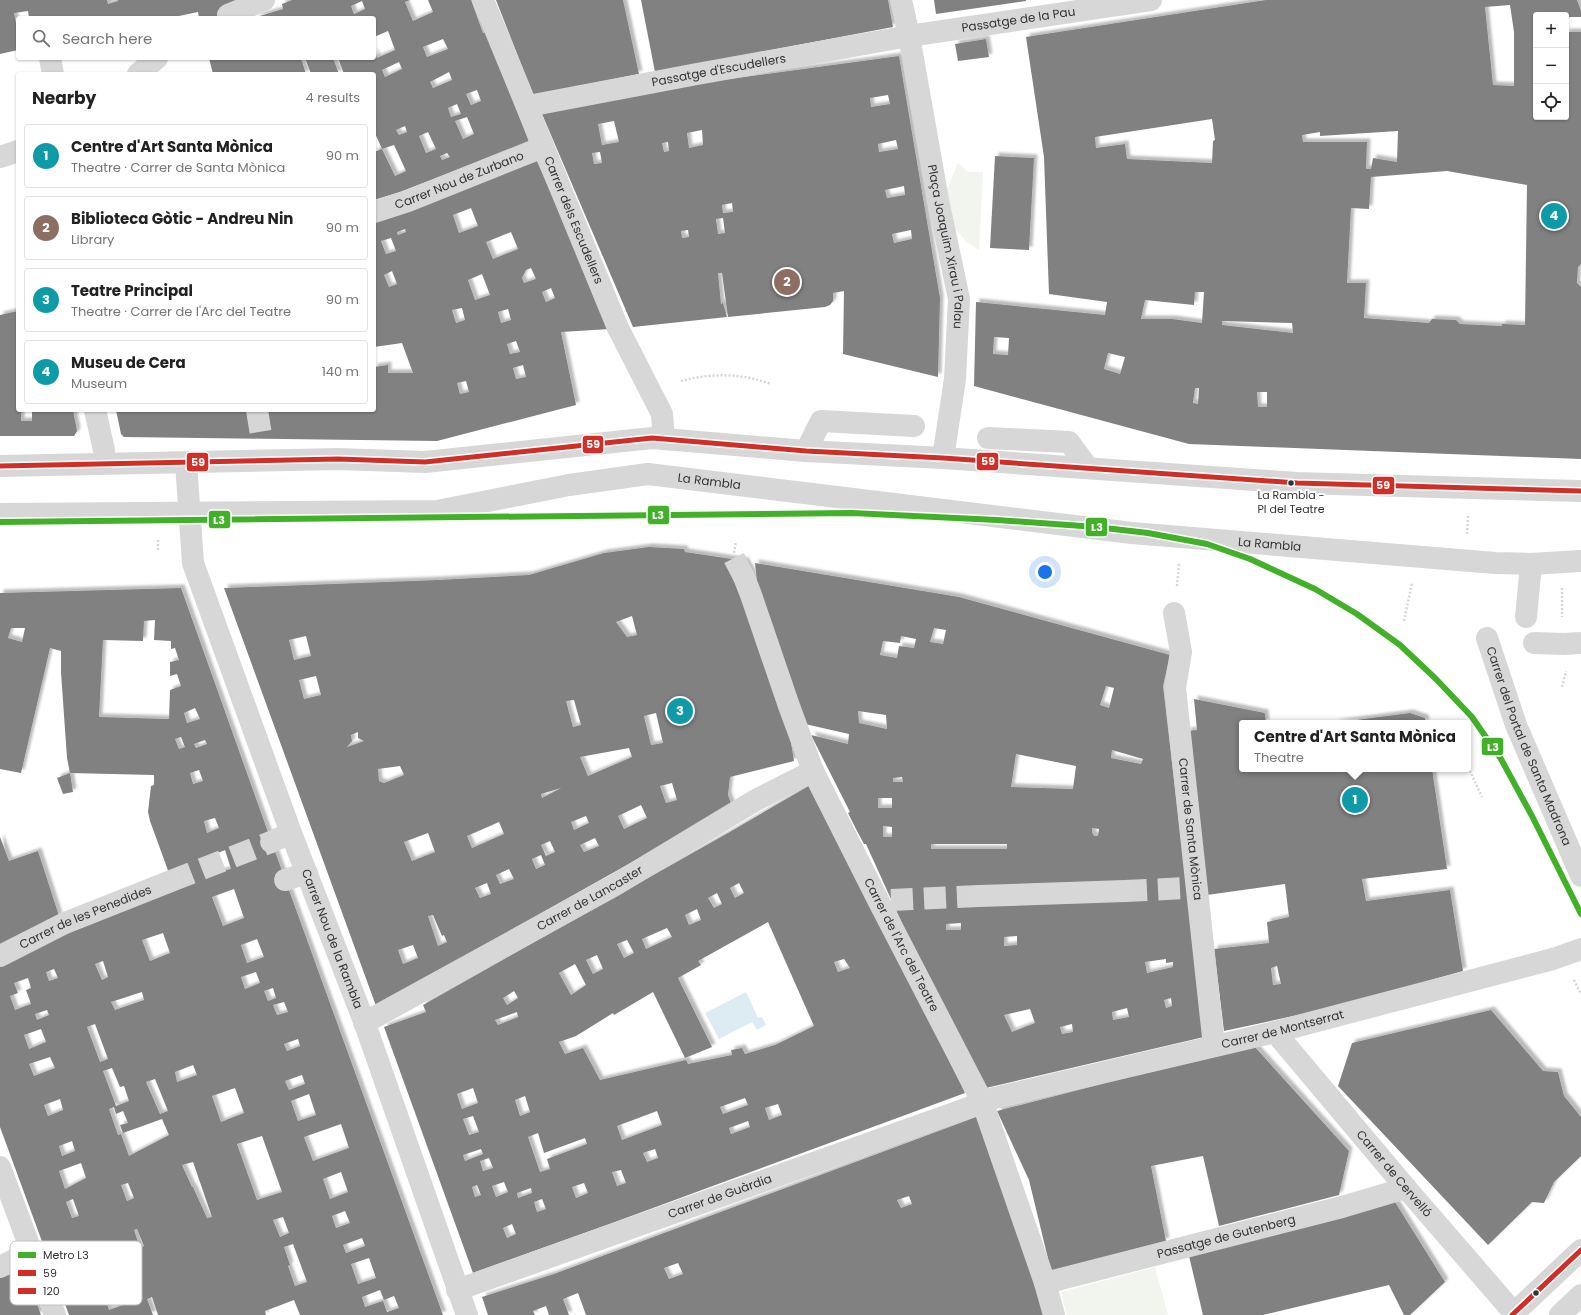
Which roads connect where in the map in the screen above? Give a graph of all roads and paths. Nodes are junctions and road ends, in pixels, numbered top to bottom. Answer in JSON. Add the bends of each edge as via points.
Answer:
{"nodes":[{"id":1,"x":264,"y":0,"type":"edge"},
{"id":2,"x":483,"y":0,"type":"edge"},
{"id":3,"x":901,"y":0,"type":"edge"},
{"id":4,"x":1151,"y":0,"type":"edge"},
{"id":5,"x":228,"y":15,"type":"dead end"},
{"id":6,"x":909,"y":36,"type":"junction"},
{"id":7,"x":50,"y":60,"type":"edge"},
{"id":8,"x":155,"y":60,"type":"edge"},
{"id":9,"x":53,"y":72,"type":"edge"},
{"id":10,"x":140,"y":72,"type":"edge"},
{"id":11,"x":528,"y":106,"type":"junction"},
{"id":12,"x":543,"y":147,"type":"junction"},
{"id":13,"x":16,"y":152,"type":"edge"},
{"id":14,"x":0,"y":157,"type":"edge"},
{"id":15,"x":376,"y":211,"type":"edge"},
{"id":16,"x":681,"y":381,"type":"dead end"},
{"id":17,"x":771,"y":384,"type":"dead end"},
{"id":18,"x":95,"y":412,"type":"edge"},
{"id":19,"x":914,"y":426,"type":"dead end"},
{"id":20,"x":664,"y":438,"type":"junction"},
{"id":21,"x":988,"y":438,"type":"dead end"},
{"id":22,"x":104,"y":450,"type":"dead end"},
{"id":23,"x":806,"y":452,"type":"junction"},
{"id":24,"x":943,"y":458,"type":"junction"},
{"id":25,"x":186,"y":463,"type":"junction"},
{"id":26,"x":0,"y":466,"type":"edge"},
{"id":27,"x":1088,"y":468,"type":"junction"},
{"id":28,"x":1581,"y":491,"type":"edge"},
{"id":29,"x":190,"y":512,"type":"junction"},
{"id":30,"x":0,"y":514,"type":"edge"},
{"id":31,"x":736,"y":541,"type":"dead end"},
{"id":32,"x":735,"y":545,"type":"dead end"},
{"id":33,"x":1418,"y":556,"type":"junction"},
{"id":34,"x":1571,"y":561,"type":"edge"},
{"id":35,"x":1531,"y":564,"type":"junction"},
{"id":36,"x":744,"y":577,"type":"tunnel mouth"},
{"id":37,"x":1174,"y":614,"type":"dead end"},
{"id":38,"x":1526,"y":618,"type":"dead end"},
{"id":39,"x":1404,"y":622,"type":"dead end"},
{"id":40,"x":1562,"y":622,"type":"dead end"},
{"id":41,"x":1487,"y":638,"type":"dead end"},
{"id":42,"x":1534,"y":642,"type":"dead end"},
{"id":43,"x":1581,"y":643,"type":"edge"},
{"id":44,"x":1566,"y":669,"type":"dead end"},
{"id":45,"x":1562,"y":687,"type":"dead end"},
{"id":46,"x":814,"y":771,"type":"junction"},
{"id":47,"x":1470,"y":772,"type":"edge"},
{"id":48,"x":1482,"y":797,"type":"dead end"},
{"id":49,"x":291,"y":834,"type":"junction"},
{"id":50,"x":271,"y":842,"type":"tunnel mouth"},
{"id":51,"x":307,"y":873,"type":"junction"},
{"id":52,"x":1581,"y":876,"type":"edge"},
{"id":53,"x":172,"y":880,"type":"tunnel mouth"},
{"id":54,"x":285,"y":880,"type":"dead end"},
{"id":55,"x":1125,"y":891,"type":"tunnel mouth"},
{"id":56,"x":979,"y":896,"type":"tunnel mouth"},
{"id":57,"x":1581,"y":949,"type":"edge"},
{"id":58,"x":0,"y":956,"type":"edge"},
{"id":59,"x":1573,"y":978,"type":"dead end"},
{"id":60,"x":1581,"y":994,"type":"edge"},
{"id":61,"x":364,"y":1023,"type":"junction"},
{"id":62,"x":1275,"y":1032,"type":"junction"},
{"id":63,"x":1214,"y":1046,"type":"junction"},
{"id":64,"x":982,"y":1101,"type":"junction"},
{"id":65,"x":0,"y":1167,"type":"edge"},
{"id":66,"x":1406,"y":1188,"type":"junction"},
{"id":67,"x":28,"y":1241,"type":"edge"},
{"id":68,"x":1581,"y":1250,"type":"edge"},
{"id":69,"x":10,"y":1262,"type":"edge"},
{"id":70,"x":0,"y":1267,"type":"edge"},
{"id":71,"x":1045,"y":1283,"type":"junction"},
{"id":72,"x":458,"y":1290,"type":"junction"},
{"id":73,"x":1581,"y":1295,"type":"edge"},
{"id":74,"x":51,"y":1305,"type":"edge"},
{"id":75,"x":1513,"y":1314,"type":"edge"},
{"id":76,"x":55,"y":1315,"type":"edge"},
{"id":77,"x":467,"y":1315,"type":"edge"},
{"id":78,"x":1054,"y":1315,"type":"edge"},
{"id":79,"x":1560,"y":1315,"type":"edge"}],
"edges":[{"from":1,"to":5,"type":"street"},
{"from":2,"to":11,"type":"street","name":"Carrer dels Escudellers"},
{"from":3,"to":6,"type":"street","name":"Plaça Joaquim Xirau i Palau"},
{"from":4,"to":6,"type":"street","name":"Passatge de la Pau"},
{"from":6,"to":11,"type":"street","name":"Passatge d'Escudellers"},
{"from":6,"to":24,"type":"street","name":"Plaça Joaquim Xirau i Palau","via":[[938,200],[959,299],[955,379]]},
{"from":7,"to":9,"type":"street"},
{"from":8,"to":10,"type":"street"},
{"from":11,"to":12,"type":"street","name":"Carrer dels Escudellers"},
{"from":12,"to":15,"type":"street","name":"Carrer Nou de Zurbano","via":[[408,202]]},
{"from":12,"to":20,"type":"street","name":"Carrer dels Escudellers","via":[[618,328],[662,414]]},
{"from":13,"to":14,"type":"street"},
{"from":16,"to":17,"type":"path","via":[[695,377],[726,375]]},
{"from":18,"to":22,"type":"street"},
{"from":19,"to":23,"type":"street","via":[[821,421]]},
{"from":20,"to":23,"type":"street"},
{"from":20,"to":25,"type":"street","via":[[425,462],[338,459]]},
{"from":21,"to":27,"type":"street","via":[[1069,442]]},
{"from":23,"to":24,"type":"street"},
{"from":24,"to":27,"type":"street"},
{"from":25,"to":26,"type":"street"},
{"from":25,"to":29,"type":"street","name":"Carrer Nou de la Rambla"},
{"from":27,"to":28,"type":"street","via":[[1297,483]]},
{"from":29,"to":30,"type":"street","name":"La Rambla"},
{"from":29,"to":33,"type":"street","name":"La Rambla","via":[[437,511],[648,474],[1132,533]]},
{"from":29,"to":49,"type":"street","name":"Carrer Nou de la Rambla","via":[[193,563]]},
{"from":31,"to":32,"type":"path"},
{"from":33,"to":35,"type":"street","name":"La Rambla"},
{"from":33,"to":39,"type":"path"},
{"from":34,"to":35,"type":"street","name":"La Rambla"},
{"from":34,"to":40,"type":"path"},
{"from":35,"to":38,"type":"street"},
{"from":36,"to":46,"type":"street","name":"Carrer de l'Arc del Teatre"},
{"from":37,"to":63,"type":"street","name":"Carrer de Santa Mònica","via":[[1182,652],[1175,688],[1191,888]]},
{"from":41,"to":52,"type":"street","name":"Carrer del Portal de Santa Madrona","via":[[1516,724]]},
{"from":42,"to":43,"type":"street"},
{"from":44,"to":45,"type":"path"},
{"from":46,"to":61,"type":"street","name":"Carrer de Lancaster","via":[[756,800],[615,885]]},
{"from":46,"to":64,"type":"street","name":"Carrer de l'Arc del Teatre","via":[[885,900]]},
{"from":47,"to":48,"type":"path"},
{"from":49,"to":50,"type":"street"},
{"from":49,"to":51,"type":"street","name":"Carrer Nou de la Rambla"},
{"from":51,"to":54,"type":"street"},
{"from":51,"to":61,"type":"street","name":"Carrer Nou de la Rambla"},
{"from":53,"to":58,"type":"street","name":"Carrer de les Penedides","via":[[65,923]]},
{"from":55,"to":56,"type":"street"},
{"from":57,"to":62,"type":"street","name":"Carrer de Montserrat","via":[[1552,959]]},
{"from":59,"to":60,"type":"path"},
{"from":61,"to":72,"type":"street","name":"Carrer Nou de la Rambla"},
{"from":62,"to":63,"type":"street","name":"Carrer de Montserrat"},
{"from":62,"to":66,"type":"street","name":"Carrer de Cervelló"},
{"from":63,"to":64,"type":"street","name":"Carrer de Montserrat"},
{"from":64,"to":71,"type":"street","name":"Carrer de l'Arc del Teatre"},
{"from":64,"to":72,"type":"street","name":"Carrer de Guàrdia"},
{"from":65,"to":67,"type":"street"},
{"from":66,"to":71,"type":"street","name":"Passatge de Gutenberg","via":[[1342,1207]]},
{"from":66,"to":75,"type":"street","name":"Carrer de Cervelló"},
{"from":68,"to":75,"type":"street"},
{"from":69,"to":70,"type":"street"},
{"from":71,"to":78,"type":"street","name":"Carrer de l'Arc del Teatre"},
{"from":72,"to":77,"type":"street","name":"Carrer Nou de la Rambla"},
{"from":73,"to":79,"type":"street"},
{"from":74,"to":76,"type":"street"}]}
